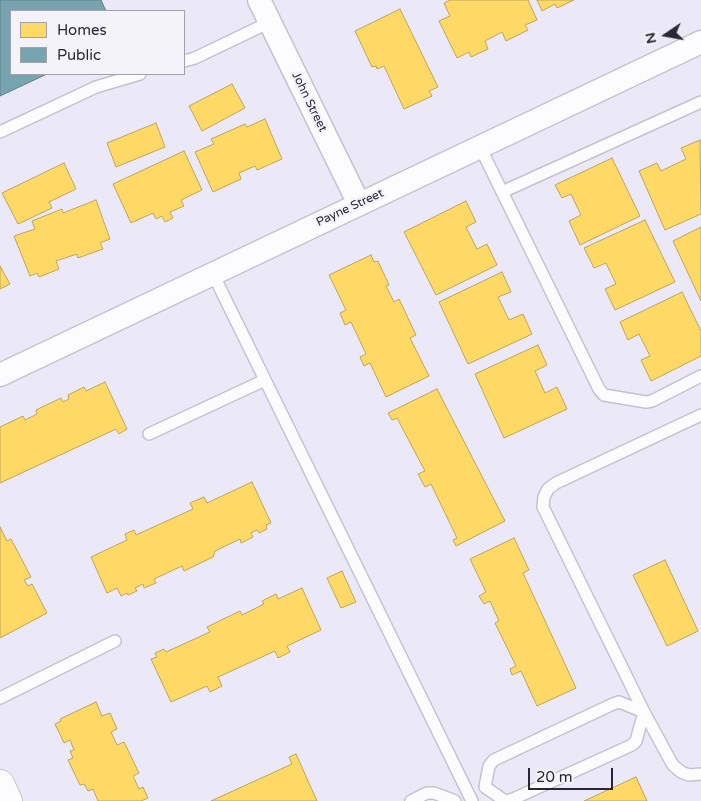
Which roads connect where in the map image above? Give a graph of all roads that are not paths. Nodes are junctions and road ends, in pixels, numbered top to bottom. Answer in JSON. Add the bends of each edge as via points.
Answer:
{"nodes":[{"id":1,"x":259,"y":0,"type":"edge"},
{"id":2,"x":270,"y":22,"type":"junction"},
{"id":3,"x":700,"y":47,"type":"edge"},
{"id":4,"x":185,"y":61,"type":"edge"},
{"id":5,"x":137,"y":75,"type":"edge"},
{"id":6,"x":701,"y":102,"type":"edge"},
{"id":7,"x":0,"y":132,"type":"edge"},
{"id":8,"x":480,"y":147,"type":"junction"},
{"id":9,"x":502,"y":192,"type":"junction"},
{"id":10,"x":359,"y":204,"type":"junction"},
{"id":11,"x":212,"y":274,"type":"junction"},
{"id":12,"x":0,"y":375,"type":"edge"},
{"id":13,"x":701,"y":376,"type":"edge"},
{"id":14,"x":265,"y":380,"type":"junction"},
{"id":15,"x":701,"y":415,"type":"edge"},
{"id":16,"x":149,"y":434,"type":"dead end"},
{"id":17,"x":115,"y":641,"type":"dead end"},
{"id":18,"x":0,"y":698,"type":"edge"},
{"id":19,"x":644,"y":712,"type":"junction"},
{"id":20,"x":701,"y":774,"type":"edge"},
{"id":21,"x":0,"y":784,"type":"edge"},
{"id":22,"x":485,"y":787,"type":"junction"},
{"id":23,"x":471,"y":798,"type":"edge"},
{"id":24,"x":8,"y":801,"type":"edge"},
{"id":25,"x":411,"y":801,"type":"edge"},
{"id":26,"x":455,"y":801,"type":"edge"}],
"edges":[{"from":1,"to":2,"type":"street","name":"John Street"},
{"from":2,"to":4,"type":"lane"},
{"from":2,"to":10,"type":"street","name":"John Street"},
{"from":3,"to":8,"type":"street","name":"Payne Street"},
{"from":5,"to":7,"type":"lane","via":[[96,87]]},
{"from":6,"to":9,"type":"lane"},
{"from":8,"to":9,"type":"lane"},
{"from":8,"to":10,"type":"street","name":"Payne Street"},
{"from":9,"to":13,"type":"lane","via":[[604,395],[652,401]]},
{"from":10,"to":11,"type":"street","name":"Payne Street"},
{"from":11,"to":12,"type":"street","name":"Payne Street"},
{"from":11,"to":14,"type":"lane"},
{"from":14,"to":16,"type":"lane"},
{"from":14,"to":23,"type":"lane"},
{"from":15,"to":19,"type":"lane","via":[[556,483],[544,497],[543,507]]},
{"from":17,"to":18,"type":"lane"},
{"from":19,"to":20,"type":"lane","via":[[673,765],[689,775]]},
{"from":19,"to":22,"type":"lane","via":[[619,702],[494,760],[489,766]]},
{"from":19,"to":22,"type":"lane","via":[[632,745],[506,801]]},
{"from":21,"to":24,"type":"main road"},
{"from":22,"to":23,"type":"lane"},
{"from":23,"to":26,"type":"lane"},
{"from":25,"to":26,"type":"lane","via":[[434,793]]}]}
